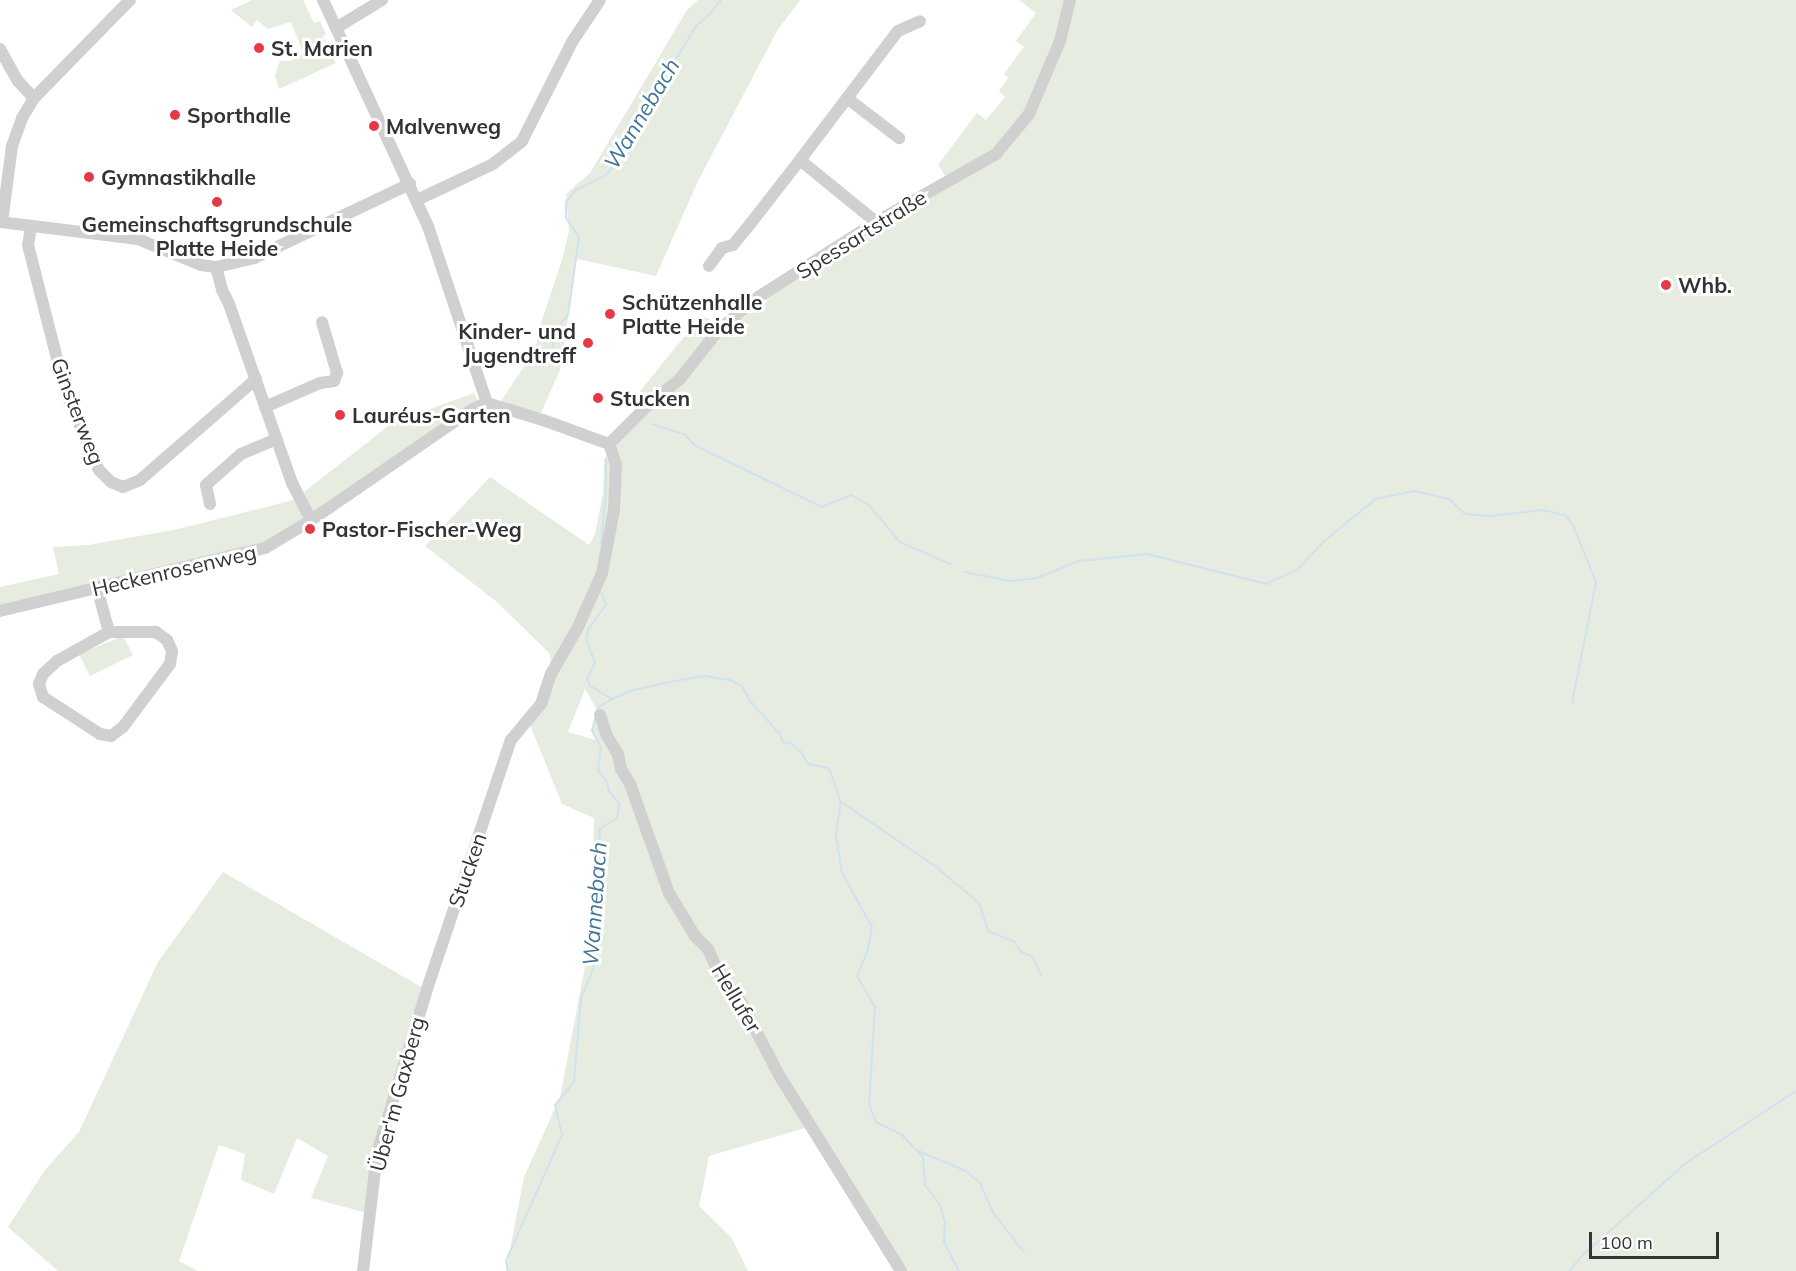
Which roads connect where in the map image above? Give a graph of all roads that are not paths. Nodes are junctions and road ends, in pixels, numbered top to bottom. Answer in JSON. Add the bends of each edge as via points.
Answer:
{"nodes":[{"id":1,"x":130,"y":0,"type":"edge"},
{"id":2,"x":323,"y":0,"type":"edge"},
{"id":3,"x":382,"y":0,"type":"edge"},
{"id":4,"x":600,"y":0,"type":"edge"},
{"id":5,"x":1070,"y":0,"type":"edge"},
{"id":6,"x":920,"y":21,"type":"dead end"},
{"id":7,"x":336,"y":28,"type":"junction"},
{"id":8,"x":0,"y":50,"type":"edge"},
{"id":9,"x":34,"y":98,"type":"junction"},
{"id":10,"x":847,"y":98,"type":"junction"},
{"id":11,"x":899,"y":138,"type":"dead end"},
{"id":12,"x":800,"y":160,"type":"junction"},
{"id":13,"x":410,"y":184,"type":"junction"},
{"id":14,"x":417,"y":200,"type":"junction"},
{"id":15,"x":1,"y":222,"type":"edge"},
{"id":16,"x":876,"y":222,"type":"junction"},
{"id":17,"x":31,"y":227,"type":"junction"},
{"id":18,"x":709,"y":266,"type":"dead end"},
{"id":19,"x":216,"y":267,"type":"junction"},
{"id":20,"x":322,"y":322,"type":"dead end"},
{"id":21,"x":256,"y":379,"type":"junction"},
{"id":22,"x":487,"y":403,"type":"junction"},
{"id":23,"x":265,"y":407,"type":"junction"},
{"id":24,"x":276,"y":439,"type":"junction"},
{"id":25,"x":609,"y":444,"type":"junction"},
{"id":26,"x":210,"y":504,"type":"dead end"},
{"id":27,"x":311,"y":520,"type":"junction"},
{"id":28,"x":97,"y":588,"type":"junction"},
{"id":29,"x":0,"y":612,"type":"edge"},
{"id":30,"x":108,"y":632,"type":"junction"},
{"id":31,"x":600,"y":715,"type":"dead end"},
{"id":32,"x":427,"y":988,"type":"joint"},
{"id":33,"x":363,"y":1271,"type":"edge"},
{"id":34,"x":901,"y":1271,"type":"edge"}],
"edges":[{"from":1,"to":9,"type":"street"},
{"from":2,"to":7,"type":"street"},
{"from":3,"to":7,"type":"street"},
{"from":4,"to":14,"type":"street","via":[[572,42],[522,141],[493,164]]},
{"from":5,"to":16,"type":"street","name":"Spessartstraße","via":[[1060,41],[1029,114],[996,154]]},
{"from":6,"to":10,"type":"street","via":[[898,31]]},
{"from":7,"to":13,"type":"street"},
{"from":8,"to":9,"type":"street","via":[[18,81]]},
{"from":9,"to":15,"type":"street","via":[[12,146]]},
{"from":10,"to":11,"type":"street"},
{"from":10,"to":12,"type":"street"},
{"from":12,"to":16,"type":"street"},
{"from":12,"to":18,"type":"street","via":[[733,245],[722,248]]},
{"from":13,"to":14,"type":"street"},
{"from":13,"to":19,"type":"street","via":[[254,258]]},
{"from":14,"to":22,"type":"street","via":[[433,236]]},
{"from":15,"to":17,"type":"street"},
{"from":16,"to":25,"type":"street","name":"Spessartstraße","via":[[752,301],[717,332],[679,380]]},
{"from":17,"to":19,"type":"street","via":[[138,239],[201,266]]},
{"from":17,"to":21,"type":"street","name":"Ginsterweg","via":[[28,245],[65,390],[99,470],[111,482],[123,487],[140,480]]},
{"from":19,"to":21,"type":"street"},
{"from":20,"to":23,"type":"street","via":[[338,373],[334,381],[320,383]]},
{"from":21,"to":23,"type":"street"},
{"from":22,"to":25,"type":"street"},
{"from":22,"to":27,"type":"street","name":"Heckenrosenweg"},
{"from":23,"to":24,"type":"street"},
{"from":24,"to":26,"type":"street","via":[[241,454],[206,485]]},
{"from":24,"to":27,"type":"street"},
{"from":25,"to":32,"type":"street","name":"Stucken","via":[[616,465],[614,510],[602,573],[540,704],[511,740]]},
{"from":27,"to":28,"type":"street","name":"Heckenrosenweg","via":[[252,553]]},
{"from":28,"to":29,"type":"street","name":"Heckenrosenweg"},
{"from":28,"to":30,"type":"street"},
{"from":30,"to":30,"type":"street","via":[[57,661],[43,674],[39,684],[43,698],[100,734],[111,736],[123,727],[170,664],[172,651],[167,640],[156,632]]},
{"from":31,"to":34,"type":"street","name":"Hellufer","via":[[630,784],[669,893],[741,1002],[786,1085]]},
{"from":32,"to":33,"type":"street","name":"Über'm Gaxberg","via":[[377,1153]]}]}
